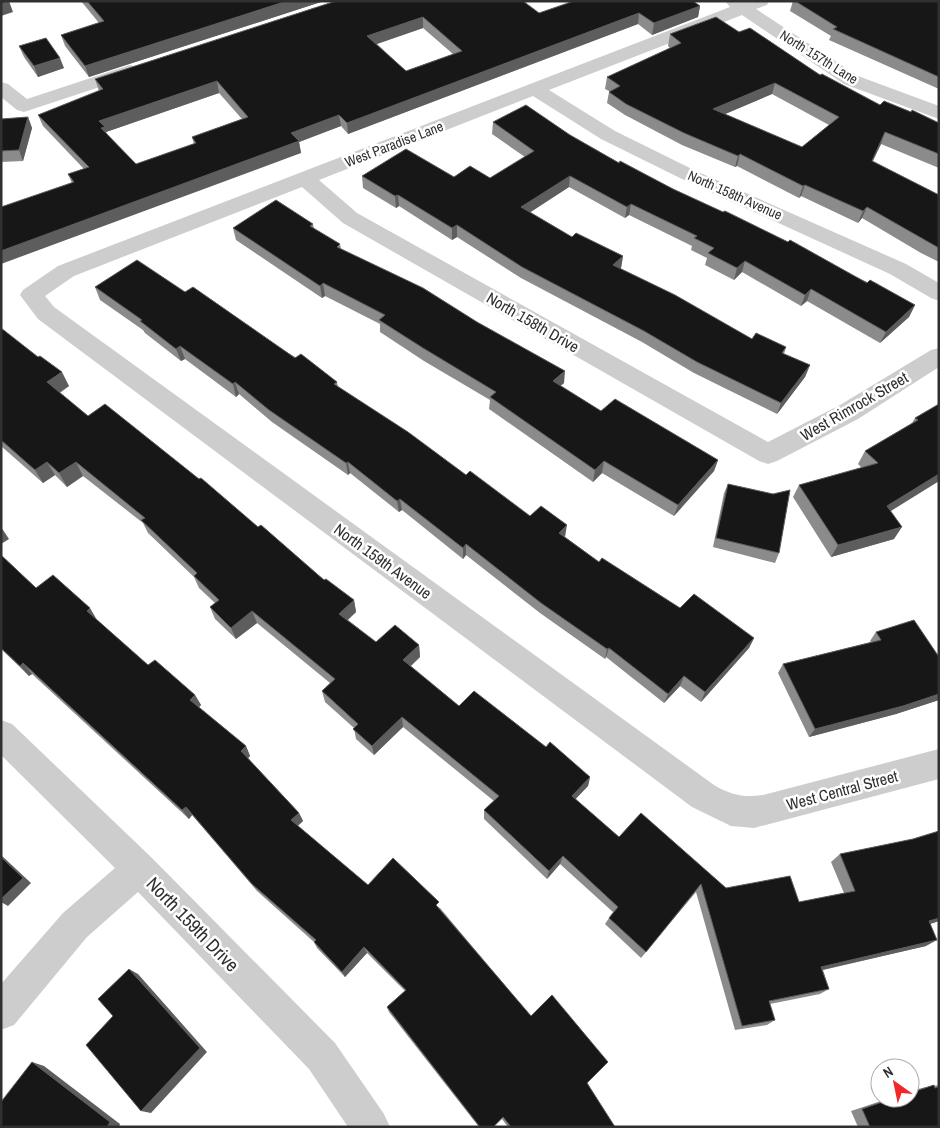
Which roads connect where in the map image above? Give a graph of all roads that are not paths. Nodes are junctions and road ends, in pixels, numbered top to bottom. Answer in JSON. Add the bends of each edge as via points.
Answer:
{"nodes":[{"id":1,"x":746,"y":3,"type":"edge"},
{"id":2,"x":143,"y":67,"type":"edge"},
{"id":3,"x":1,"y":88,"type":"edge"},
{"id":4,"x":535,"y":89,"type":"junction"},
{"id":5,"x":939,"y":113,"type":"edge"},
{"id":6,"x":306,"y":179,"type":"junction"},
{"id":7,"x":939,"y":293,"type":"edge"},
{"id":8,"x":31,"y":295,"type":"joint"},
{"id":9,"x":939,"y":356,"type":"edge"},
{"id":10,"x":768,"y":454,"type":"joint"},
{"id":11,"x":1,"y":734,"type":"edge"},
{"id":12,"x":939,"y":764,"type":"edge"},
{"id":13,"x":744,"y":814,"type":"joint"},
{"id":14,"x":139,"y":869,"type":"junction"},
{"id":15,"x":1,"y":1012,"type":"edge"},
{"id":16,"x":371,"y":1127,"type":"edge"}],
"edges":[{"from":1,"to":4,"type":"street","name":"West Paradise Lane"},
{"from":1,"to":5,"type":"street","name":"North 157th Lane","via":[[851,80]]},
{"from":2,"to":3,"type":"street","via":[[24,106]]},
{"from":4,"to":6,"type":"street","name":"West Paradise Lane"},
{"from":4,"to":7,"type":"street","name":"North 158th Avenue","via":[[608,135],[898,269]]},
{"from":6,"to":8,"type":"street","name":"West Paradise Lane","via":[[66,271]]},
{"from":6,"to":10,"type":"street","name":"North 158th Drive","via":[[350,218]]},
{"from":8,"to":13,"type":"street","name":"North 159th Avenue","via":[[46,313],[695,790],[723,808]]},
{"from":9,"to":10,"type":"street","name":"West Rimrock Street","via":[[849,412]]},
{"from":11,"to":14,"type":"street","name":"North 159th Drive"},
{"from":12,"to":13,"type":"street","name":"West Central Street"},
{"from":14,"to":15,"type":"street","via":[[75,925]]},
{"from":14,"to":16,"type":"street","name":"North 159th Drive","via":[[322,1056]]}]}
